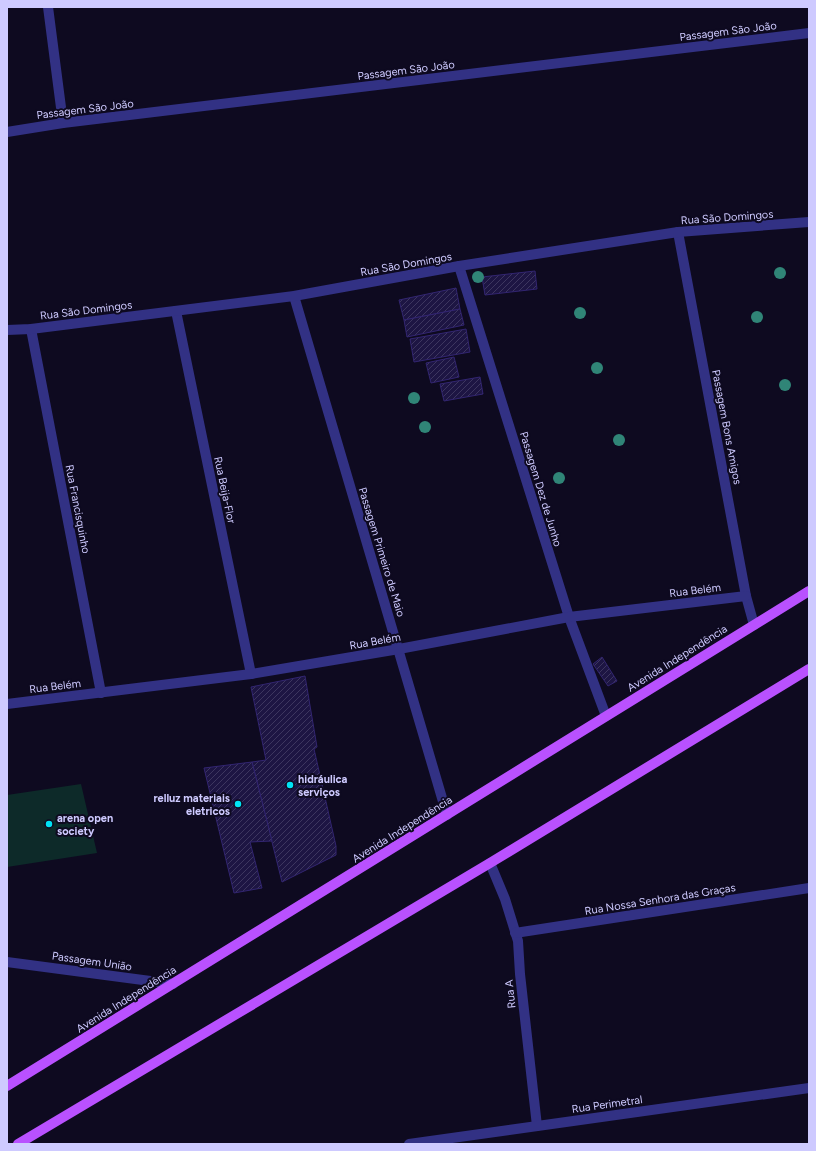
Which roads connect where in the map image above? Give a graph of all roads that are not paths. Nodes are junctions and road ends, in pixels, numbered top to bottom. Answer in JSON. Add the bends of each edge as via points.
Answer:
{"nodes":[{"id":1,"x":48,"y":7,"type":"edge"},
{"id":2,"x":809,"y":33,"type":"edge"},
{"id":3,"x":63,"y":123,"type":"junction"},
{"id":4,"x":7,"y":132,"type":"edge"},
{"id":5,"x":809,"y":222,"type":"edge"},
{"id":6,"x":678,"y":232,"type":"junction"},
{"id":7,"x":459,"y":266,"type":"junction"},
{"id":8,"x":294,"y":296,"type":"junction"},
{"id":9,"x":176,"y":311,"type":"junction"},
{"id":10,"x":31,"y":329,"type":"junction"},
{"id":11,"x":7,"y":330,"type":"edge"},
{"id":12,"x":809,"y":591,"type":"edge"},
{"id":13,"x":746,"y":596,"type":"junction"},
{"id":14,"x":569,"y":617,"type":"junction"},
{"id":15,"x":754,"y":625,"type":"junction"},
{"id":16,"x":398,"y":649,"type":"junction"},
{"id":17,"x":809,"y":669,"type":"edge"},
{"id":18,"x":251,"y":674,"type":"junction"},
{"id":19,"x":101,"y":693,"type":"junction"},
{"id":20,"x":7,"y":704,"type":"edge"},
{"id":21,"x":606,"y":716,"type":"junction"},
{"id":22,"x":447,"y":815,"type":"junction"},
{"id":23,"x":490,"y":863,"type":"junction"},
{"id":24,"x":809,"y":888,"type":"edge"},
{"id":25,"x":515,"y":933,"type":"junction"},
{"id":26,"x":7,"y":962,"type":"edge"},
{"id":27,"x":173,"y":984,"type":"junction"},
{"id":28,"x":7,"y":1086,"type":"edge"},
{"id":29,"x":809,"y":1088,"type":"edge"},
{"id":30,"x":537,"y":1126,"type":"junction"},
{"id":31,"x":18,"y":1144,"type":"edge"},
{"id":32,"x":409,"y":1144,"type":"edge"}],
"edges":[{"from":1,"to":3,"type":"street"},
{"from":2,"to":3,"type":"street","name":"Passagem São João"},
{"from":3,"to":4,"type":"street","name":"Passagem São João"},
{"from":5,"to":6,"type":"street","name":"Rua São Domingos"},
{"from":6,"to":7,"type":"street","name":"Rua São Domingos"},
{"from":6,"to":13,"type":"street","name":"Passagem Bons Amigos"},
{"from":7,"to":8,"type":"street","name":"Rua São Domingos"},
{"from":7,"to":14,"type":"street","name":"Passagem Dez de Junho"},
{"from":8,"to":9,"type":"street","name":"Rua São Domingos"},
{"from":8,"to":16,"type":"street","name":"Passagem Primeiro de Maio"},
{"from":9,"to":10,"type":"street","name":"Rua São Domingos"},
{"from":9,"to":18,"type":"street","name":"Rua Beija-Flor"},
{"from":10,"to":11,"type":"street","name":"Rua São Domingos"},
{"from":10,"to":19,"type":"street","name":"Rua Francisquinho"},
{"from":12,"to":15,"type":"main road","name":"Avenida Independência"},
{"from":13,"to":14,"type":"street","name":"Rua Belém"},
{"from":13,"to":15,"type":"street","name":"Passagem Bons Amigos"},
{"from":14,"to":16,"type":"street","name":"Rua Belém"},
{"from":14,"to":21,"type":"street","name":"Passagem Dez de Junho"},
{"from":15,"to":21,"type":"main road","name":"Avenida Independência"},
{"from":16,"to":18,"type":"street","name":"Rua Belém"},
{"from":16,"to":22,"type":"street","name":"Passagem Primeiro de Maio"},
{"from":17,"to":23,"type":"main road"},
{"from":18,"to":19,"type":"street","name":"Rua Belém"},
{"from":19,"to":20,"type":"street","name":"Rua Belém"},
{"from":21,"to":22,"type":"main road","name":"Avenida Independência"},
{"from":22,"to":27,"type":"main road","name":"Avenida Independência"},
{"from":23,"to":25,"type":"street","name":"Rua A","via":[[505,899]]},
{"from":23,"to":31,"type":"main road"},
{"from":24,"to":25,"type":"street","name":"Rua Nossa Senhora das Graças"},
{"from":25,"to":30,"type":"street","name":"Rua A","via":[[518,941]]},
{"from":26,"to":27,"type":"street","name":"Passagem União"},
{"from":27,"to":28,"type":"main road","name":"Avenida Independência"},
{"from":29,"to":30,"type":"street","name":"Rua Perimetral"},
{"from":30,"to":32,"type":"street","name":"Rua Perimetral"}]}
